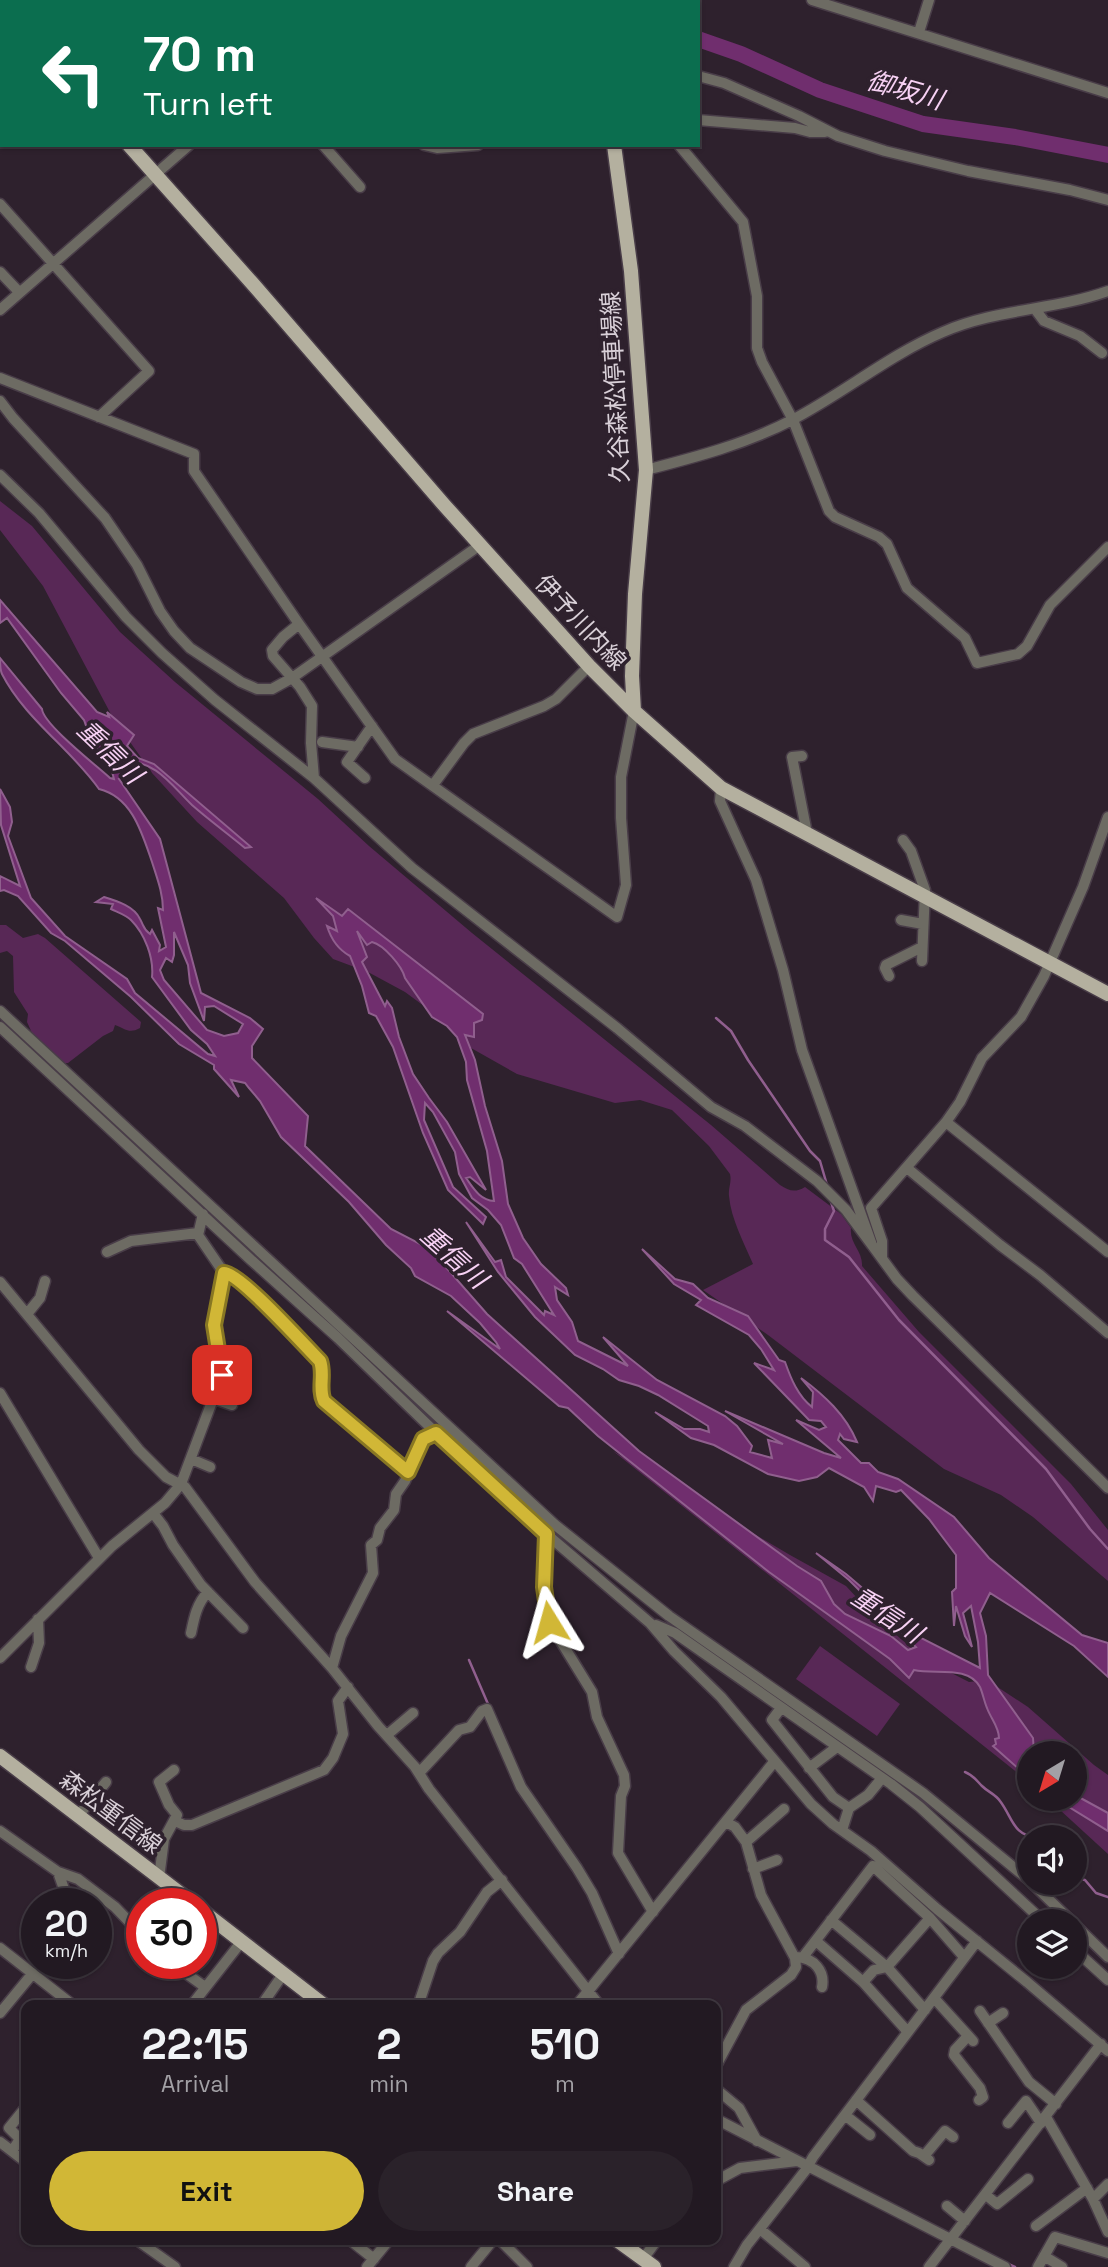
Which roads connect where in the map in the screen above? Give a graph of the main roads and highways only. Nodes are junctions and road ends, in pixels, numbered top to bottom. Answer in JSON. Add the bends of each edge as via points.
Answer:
{"nodes":[{"id":1,"x":131,"y":147,"type":"edge"},
{"id":2,"x":614,"y":147,"type":"edge"},
{"id":3,"x":634,"y":711,"type":"junction"},
{"id":4,"x":1108,"y":994,"type":"edge"},
{"id":5,"x":0,"y":1756,"type":"edge"},
{"id":6,"x":172,"y":1888,"type":"edge"},
{"id":7,"x":217,"y":1922,"type":"edge"},
{"id":8,"x":318,"y":2000,"type":"edge"},
{"id":9,"x":624,"y":2245,"type":"edge"},
{"id":10,"x":649,"y":2263,"type":"edge"}],
"edges":[{"from":1,"to":3,"type":"main road","name":"伊予川内線","via":[[480,545]]},
{"from":2,"to":3,"type":"main road","name":"久谷森松停車場線","via":[[631,271],[646,470],[636,584]]},
{"from":3,"to":4,"type":"main road","name":"伊予川内線","via":[[722,788]]},
{"from":5,"to":6,"type":"main road","name":"森松重信線"},
{"from":7,"to":8,"type":"main road"},
{"from":9,"to":10,"type":"main road"}]}
